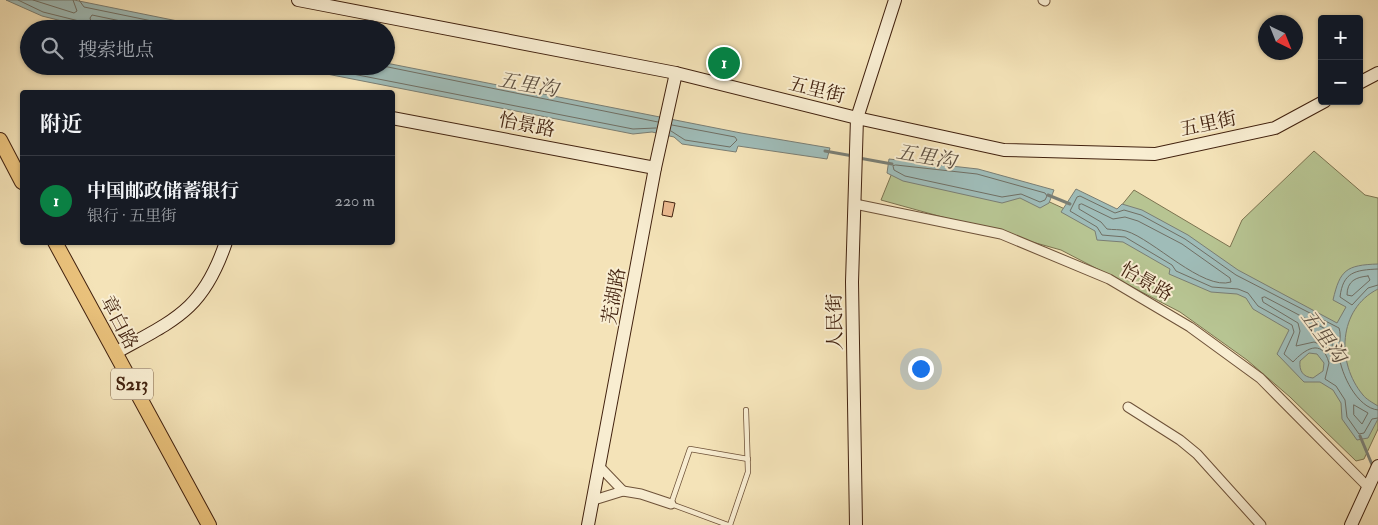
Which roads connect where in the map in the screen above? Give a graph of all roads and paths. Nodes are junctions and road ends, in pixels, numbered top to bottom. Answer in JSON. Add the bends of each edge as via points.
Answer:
{"nodes":[{"id":1,"x":298,"y":0,"type":"edge"},
{"id":2,"x":895,"y":0,"type":"edge"},
{"id":3,"x":676,"y":73,"type":"junction"},
{"id":4,"x":1378,"y":73,"type":"edge"},
{"id":5,"x":1363,"y":81,"type":"edge"},
{"id":6,"x":1318,"y":105,"type":"edge"},
{"id":7,"x":858,"y":118,"type":"junction"},
{"id":8,"x":395,"y":119,"type":"edge"},
{"id":9,"x":0,"y":140,"type":"edge"},
{"id":10,"x":655,"y":168,"type":"junction"},
{"id":11,"x":20,"y":178,"type":"edge"},
{"id":12,"x":855,"y":204,"type":"junction"},
{"id":13,"x":57,"y":245,"type":"edge"},
{"id":14,"x":225,"y":245,"type":"edge"},
{"id":15,"x":115,"y":353,"type":"junction"},
{"id":16,"x":1128,"y":407,"type":"dead end"},
{"id":17,"x":746,"y":410,"type":"dead end"},
{"id":18,"x":748,"y":459,"type":"junction"},
{"id":19,"x":1378,"y":466,"type":"edge"},
{"id":20,"x":600,"y":467,"type":"junction"},
{"id":21,"x":1368,"y":487,"type":"junction"},
{"id":22,"x":623,"y":491,"type":"junction"},
{"id":23,"x":594,"y":500,"type":"junction"},
{"id":24,"x":671,"y":504,"type":"junction"},
{"id":25,"x":209,"y":525,"type":"edge"},
{"id":26,"x":588,"y":525,"type":"edge"},
{"id":27,"x":729,"y":525,"type":"edge"},
{"id":28,"x":856,"y":525,"type":"edge"},
{"id":29,"x":1261,"y":525,"type":"edge"},
{"id":30,"x":1351,"y":525,"type":"edge"}],
"edges":[{"from":1,"to":3,"type":"street","name":"五里街"},
{"from":2,"to":7,"type":"street","name":"人民街"},
{"from":3,"to":7,"type":"street","name":"五里街"},
{"from":3,"to":10,"type":"street","name":"芜湖路"},
{"from":4,"to":5,"type":"street"},
{"from":6,"to":7,"type":"street","name":"五里街","via":[[1276,128],[1155,154],[1004,150]]},
{"from":7,"to":12,"type":"street","name":"人民街"},
{"from":8,"to":10,"type":"street","name":"怡景路"},
{"from":9,"to":11,"type":"main road"},
{"from":10,"to":20,"type":"street","name":"芜湖路"},
{"from":12,"to":21,"type":"street","name":"怡景路","via":[[1001,234],[1108,280],[1190,327],[1260,378]]},
{"from":12,"to":28,"type":"street","name":"人民街","via":[[852,282]]},
{"from":13,"to":15,"type":"main road","name":"章白路","number":"S213"},
{"from":14,"to":15,"type":"street","via":[[209,284],[189,308]]},
{"from":15,"to":25,"type":"main road","name":"章白路","number":"S213"},
{"from":16,"to":29,"type":"street","via":[[1197,454]]},
{"from":17,"to":18,"type":"lane"},
{"from":18,"to":24,"type":"lane","via":[[690,449]]},
{"from":18,"to":27,"type":"lane","via":[[748,472]]},
{"from":19,"to":21,"type":"street"},
{"from":20,"to":22,"type":"street"},
{"from":20,"to":23,"type":"street","name":"芜湖路"},
{"from":21,"to":30,"type":"street"},
{"from":22,"to":23,"type":"street"},
{"from":22,"to":24,"type":"street"},
{"from":23,"to":26,"type":"street","name":"芜湖路"},
{"from":24,"to":27,"type":"lane"}]}
